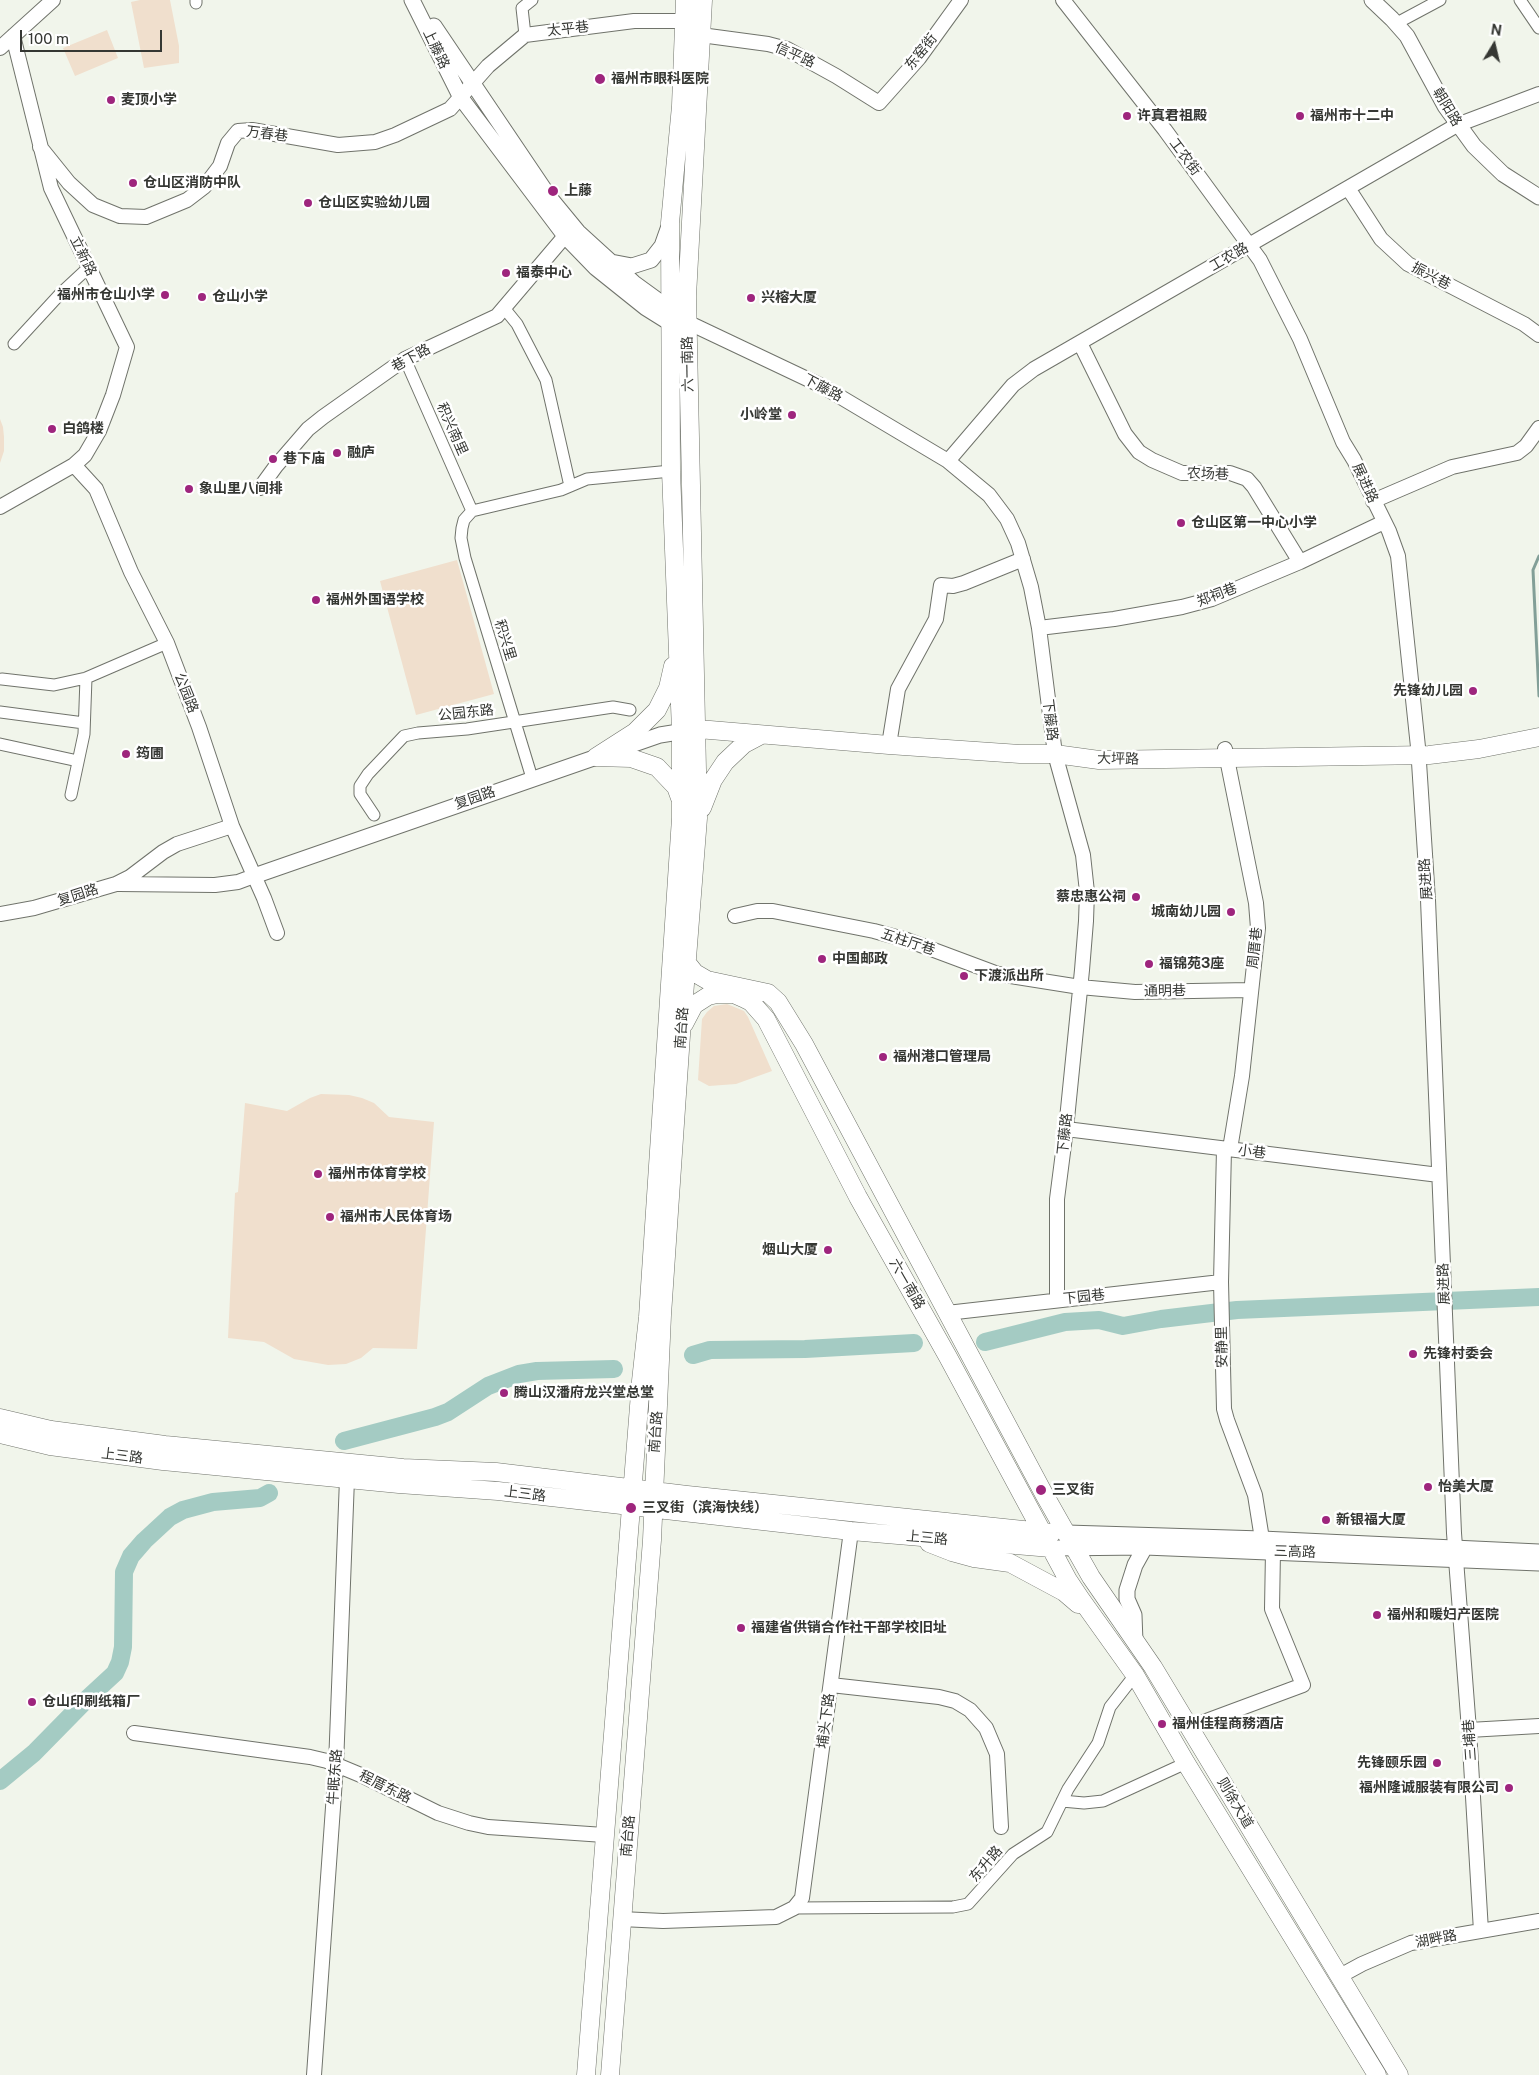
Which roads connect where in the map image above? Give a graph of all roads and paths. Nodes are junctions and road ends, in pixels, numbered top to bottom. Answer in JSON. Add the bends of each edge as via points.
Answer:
{"nodes":[{"id":1,"x":53,"y":0,"type":"edge"},
{"id":2,"x":412,"y":0,"type":"edge"},
{"id":3,"x":418,"y":0,"type":"edge"},
{"id":4,"x":532,"y":0,"type":"edge"},
{"id":5,"x":685,"y":0,"type":"edge"},
{"id":6,"x":703,"y":0,"type":"edge"},
{"id":7,"x":961,"y":0,"type":"edge"},
{"id":8,"x":1063,"y":0,"type":"edge"},
{"id":9,"x":1372,"y":0,"type":"edge"},
{"id":10,"x":1440,"y":0,"type":"edge"},
{"id":11,"x":1520,"y":0,"type":"edge"},
{"id":12,"x":684,"y":21,"type":"junction"},
{"id":13,"x":1397,"y":24,"type":"junction"},
{"id":14,"x":1539,"y":28,"type":"edge"},
{"id":15,"x":525,"y":35,"type":"junction"},
{"id":16,"x":701,"y":35,"type":"junction"},
{"id":17,"x":13,"y":36,"type":"junction"},
{"id":18,"x":0,"y":48,"type":"edge"},
{"id":19,"x":472,"y":84,"type":"junction"},
{"id":20,"x":1539,"y":94,"type":"edge"},
{"id":21,"x":461,"y":98,"type":"junction"},
{"id":22,"x":879,"y":103,"type":"joint"},
{"id":23,"x":1457,"y":125,"type":"junction"},
{"id":24,"x":40,"y":147,"type":"junction"},
{"id":25,"x":1348,"y":188,"type":"junction"},
{"id":26,"x":1539,"y":197,"type":"edge"},
{"id":27,"x":670,"y":223,"type":"junction"},
{"id":28,"x":565,"y":236,"type":"junction"},
{"id":29,"x":1250,"y":244,"type":"junction"},
{"id":30,"x":610,"y":262,"type":"junction"},
{"id":31,"x":89,"y":267,"type":"junction"},
{"id":32,"x":504,"y":308,"type":"junction"},
{"id":33,"x":679,"y":322,"type":"junction"},
{"id":34,"x":1539,"y":335,"type":"edge"},
{"id":35,"x":1080,"y":343,"type":"junction"},
{"id":36,"x":14,"y":344,"type":"dead end"},
{"id":37,"x":405,"y":359,"type":"junction"},
{"id":38,"x":1539,"y":428,"type":"edge"},
{"id":39,"x":948,"y":461,"type":"junction"},
{"id":40,"x":74,"y":465,"type":"junction"},
{"id":41,"x":671,"y":471,"type":"junction"},
{"id":42,"x":570,"y":486,"type":"junction"},
{"id":43,"x":260,"y":488,"type":"dead end"},
{"id":44,"x":1373,"y":501,"type":"junction"},
{"id":45,"x":0,"y":506,"type":"edge"},
{"id":46,"x":472,"y":511,"type":"junction"},
{"id":47,"x":1384,"y":522,"type":"junction"},
{"id":48,"x":1024,"y":558,"type":"junction"},
{"id":49,"x":1300,"y":562,"type":"junction"},
{"id":50,"x":1039,"y":628,"type":"junction"},
{"id":51,"x":167,"y":643,"type":"junction"},
{"id":52,"x":678,"y":646,"type":"junction"},
{"id":53,"x":86,"y":678,"type":"junction"},
{"id":54,"x":2,"y":679,"type":"dead end"},
{"id":55,"x":630,"y":710,"type":"dead end"},
{"id":56,"x":0,"y":712,"type":"edge"},
{"id":57,"x":514,"y":722,"type":"junction"},
{"id":58,"x":84,"y":723,"type":"junction"},
{"id":59,"x":690,"y":730,"type":"junction"},
{"id":60,"x":1536,"y":733,"type":"edge"},
{"id":61,"x":761,"y":735,"type":"junction"},
{"id":62,"x":0,"y":744,"type":"edge"},
{"id":63,"x":889,"y":745,"type":"junction"},
{"id":64,"x":1418,"y":752,"type":"junction"},
{"id":65,"x":1055,"y":754,"type":"junction"},
{"id":66,"x":1226,"y":754,"type":"junction"},
{"id":67,"x":596,"y":757,"type":"junction"},
{"id":68,"x":78,"y":761,"type":"junction"},
{"id":69,"x":532,"y":778,"type":"junction"},
{"id":70,"x":71,"y":796,"type":"dead end"},
{"id":71,"x":681,"y":802,"type":"junction"},
{"id":72,"x":374,"y":815,"type":"dead end"},
{"id":73,"x":698,"y":818,"type":"junction"},
{"id":74,"x":232,"y":826,"type":"junction"},
{"id":75,"x":254,"y":876,"type":"junction"},
{"id":76,"x":116,"y":884,"type":"junction"},
{"id":77,"x":0,"y":914,"type":"edge"},
{"id":78,"x":734,"y":916,"type":"dead end"},
{"id":79,"x":277,"y":932,"type":"dead end"},
{"id":80,"x":687,"y":963,"type":"junction"},
{"id":81,"x":1080,"y":987,"type":"junction"},
{"id":82,"x":1250,"y":990,"type":"junction"},
{"id":83,"x":681,"y":1035,"type":"junction"},
{"id":84,"x":1066,"y":1129,"type":"junction"},
{"id":85,"x":1227,"y":1149,"type":"junction"},
{"id":86,"x":1439,"y":1174,"type":"junction"},
{"id":87,"x":1221,"y":1289,"type":"junction"},
{"id":88,"x":1057,"y":1300,"type":"junction"},
{"id":89,"x":947,"y":1313,"type":"junction"},
{"id":90,"x":0,"y":1418,"type":"edge"},
{"id":91,"x":0,"y":1434,"type":"edge"},
{"id":92,"x":347,"y":1479,"type":"junction"},
{"id":93,"x":632,"y":1488,"type":"junction"},
{"id":94,"x":654,"y":1490,"type":"junction"},
{"id":95,"x":630,"y":1507,"type":"junction"},
{"id":96,"x":653,"y":1510,"type":"junction"},
{"id":97,"x":851,"y":1531,"type":"junction"},
{"id":98,"x":910,"y":1536,"type":"junction"},
{"id":99,"x":1262,"y":1539,"type":"junction"},
{"id":100,"x":1047,"y":1540,"type":"junction"},
{"id":101,"x":1071,"y":1541,"type":"junction"},
{"id":102,"x":1145,"y":1547,"type":"junction"},
{"id":103,"x":1273,"y":1552,"type":"junction"},
{"id":104,"x":1539,"y":1552,"type":"edge"},
{"id":105,"x":1456,"y":1554,"type":"junction"},
{"id":106,"x":1539,"y":1563,"type":"edge"},
{"id":107,"x":1135,"y":1642,"type":"junction"},
{"id":108,"x":1114,"y":1646,"type":"junction"},
{"id":109,"x":1135,"y":1675,"type":"junction"},
{"id":110,"x":830,"y":1685,"type":"junction"},
{"id":111,"x":1539,"y":1726,"type":"edge"},
{"id":112,"x":1190,"y":1727,"type":"junction"},
{"id":113,"x":1469,"y":1730,"type":"junction"},
{"id":114,"x":134,"y":1733,"type":"dead end"},
{"id":115,"x":1186,"y":1763,"type":"junction"},
{"id":116,"x":336,"y":1764,"type":"junction"},
{"id":117,"x":1062,"y":1800,"type":"junction"},
{"id":118,"x":1002,"y":1827,"type":"dead end"},
{"id":119,"x":604,"y":1835,"type":"junction"},
{"id":120,"x":794,"y":1908,"type":"junction"},
{"id":121,"x":621,"y":1919,"type":"junction"},
{"id":122,"x":1539,"y":1921,"type":"edge"},
{"id":123,"x":1481,"y":1931,"type":"junction"},
{"id":124,"x":1340,"y":1976,"type":"junction"},
{"id":125,"x":314,"y":2075,"type":"edge"},
{"id":126,"x":586,"y":2075,"type":"edge"},
{"id":127,"x":610,"y":2075,"type":"edge"},
{"id":128,"x":1376,"y":2075,"type":"edge"},
{"id":129,"x":1399,"y":2075,"type":"edge"}],
"edges":[{"from":1,"to":17,"type":"street"},
{"from":2,"to":21,"type":"main road","name":"上藤路"},
{"from":3,"to":19,"type":"main road"},
{"from":4,"to":15,"type":"street","via":[[522,8]]},
{"from":5,"to":12,"type":"main road","name":"六一南路"},
{"from":6,"to":16,"type":"main road","name":"六一南路"},
{"from":7,"to":22,"type":"street","name":"东窑街"},
{"from":8,"to":29,"type":"street","name":"工农街"},
{"from":9,"to":13,"type":"main road","name":"朝阳路"},
{"from":10,"to":13,"type":"street"},
{"from":11,"to":14,"type":"street"},
{"from":12,"to":15,"type":"street","name":"太平巷","via":[[634,22]]},
{"from":12,"to":27,"type":"main road","name":"六一南路","via":[[681,106]]},
{"from":13,"to":23,"type":"main road","name":"朝阳路","via":[[1411,42]]},
{"from":15,"to":19,"type":"street"},
{"from":16,"to":22,"type":"street","name":"信平路","via":[[787,49]]},
{"from":16,"to":33,"type":"main road","name":"六一南路"},
{"from":17,"to":18,"type":"street"},
{"from":17,"to":24,"type":"street","name":"立新路"},
{"from":19,"to":21,"type":"street"},
{"from":19,"to":30,"type":"main road","via":[[550,198],[578,232]]},
{"from":20,"to":23,"type":"street","name":"工农路"},
{"from":21,"to":24,"type":"street","name":"万春巷","via":[[446,112],[390,137],[365,144],[330,144],[252,130],[238,131],[204,188],[187,200],[141,218],[114,215],[93,204],[69,183]]},
{"from":21,"to":28,"type":"main road","name":"上藤路"},
{"from":23,"to":25,"type":"street","name":"工农路"},
{"from":23,"to":26,"type":"main road","name":"朝阳路","via":[[1493,166]]},
{"from":24,"to":31,"type":"street","name":"立新路","via":[[55,199]]},
{"from":25,"to":29,"type":"street","name":"工农路"},
{"from":25,"to":34,"type":"street","name":"振兴巷","via":[[1382,239],[1408,264],[1524,324]]},
{"from":27,"to":30,"type":"main road","via":[[662,246],[650,260],[632,266]]},
{"from":27,"to":33,"type":"main road","name":"六一南路"},
{"from":28,"to":32,"type":"street","name":"巷下路"},
{"from":28,"to":33,"type":"main road","name":"上藤路","via":[[596,268],[646,308]]},
{"from":29,"to":35,"type":"street","name":"工农路"},
{"from":29,"to":44,"type":"street","name":"展进路","via":[[1300,339],[1343,442]]},
{"from":30,"to":33,"type":"main road"},
{"from":31,"to":36,"type":"street"},
{"from":31,"to":40,"type":"street","name":"立新路","via":[[127,347],[99,431],[85,456]]},
{"from":32,"to":37,"type":"street","name":"巷下路","via":[[489,321]]},
{"from":32,"to":42,"type":"street","via":[[517,324],[546,380]]},
{"from":33,"to":39,"type":"street","name":"下藤路","via":[[822,386]]},
{"from":33,"to":41,"type":"main road","name":"六一南路"},
{"from":33,"to":59,"type":"main road","name":"六一南路"},
{"from":35,"to":39,"type":"street","name":"工农路","via":[[1020,379]]},
{"from":35,"to":49,"type":"street","name":"农场巷","via":[[1125,434],[1139,452],[1182,473],[1230,473],[1246,479]]},
{"from":37,"to":43,"type":"street","name":"巷下路","via":[[312,425]]},
{"from":37,"to":46,"type":"street","name":"积兴南里"},
{"from":38,"to":44,"type":"street","via":[[1517,453],[1452,467]]},
{"from":39,"to":48,"type":"street","name":"下藤路","via":[[995,502]]},
{"from":40,"to":45,"type":"street","name":"立新路"},
{"from":40,"to":51,"type":"street","name":"公园路","via":[[96,489],[131,572]]},
{"from":41,"to":42,"type":"street","via":[[587,479]]},
{"from":41,"to":52,"type":"main road","name":"六一南路"},
{"from":42,"to":46,"type":"street"},
{"from":44,"to":47,"type":"street","name":"展进路"},
{"from":46,"to":57,"type":"street","name":"积兴里","via":[[462,524],[461,538]]},
{"from":47,"to":49,"type":"street","name":"郑祠巷"},
{"from":47,"to":64,"type":"street","name":"展进路","via":[[1398,556]]},
{"from":48,"to":50,"type":"street","name":"下藤路"},
{"from":48,"to":63,"type":"street","via":[[964,583],[940,585],[936,619],[898,689]]},
{"from":49,"to":50,"type":"street","name":"郑祠巷","via":[[1193,604],[1114,619]]},
{"from":50,"to":65,"type":"street","name":"下藤路"},
{"from":51,"to":53,"type":"street"},
{"from":51,"to":74,"type":"street","name":"公园路"},
{"from":52,"to":59,"type":"main road","name":"六一南路"},
{"from":52,"to":67,"type":"main road","via":[[668,688],[657,710],[635,732]]},
{"from":53,"to":54,"type":"street","via":[[54,685]]},
{"from":53,"to":58,"type":"street"},
{"from":55,"to":57,"type":"street","name":"公园东路","via":[[613,707]]},
{"from":56,"to":58,"type":"street"},
{"from":57,"to":69,"type":"street","name":"积兴里"},
{"from":57,"to":72,"type":"street","name":"公园东路","via":[[404,736],[360,786],[360,794]]},
{"from":58,"to":68,"type":"street"},
{"from":59,"to":61,"type":"main road"},
{"from":59,"to":67,"type":"main road","name":"复园路","via":[[660,736]]},
{"from":59,"to":71,"type":"main road","name":"南台路"},
{"from":59,"to":73,"type":"main road","name":"南台路"},
{"from":60,"to":64,"type":"main road"},
{"from":61,"to":63,"type":"main road"},
{"from":61,"to":73,"type":"main road","via":[[744,744],[725,762],[713,780]]},
{"from":62,"to":68,"type":"street"},
{"from":63,"to":65,"type":"main road"},
{"from":64,"to":66,"type":"main road"},
{"from":64,"to":86,"type":"street","name":"展进路","via":[[1428,900]]},
{"from":65,"to":66,"type":"main road","via":[[1096,750]]},
{"from":65,"to":81,"type":"street","name":"下藤路","via":[[1085,868],[1086,921]]},
{"from":66,"to":82,"type":"street","name":"周厝巷","via":[[1256,903],[1258,928]]},
{"from":67,"to":69,"type":"main road","name":"复园路"},
{"from":67,"to":71,"type":"main road","via":[[631,758],[657,767],[676,787]]},
{"from":68,"to":70,"type":"street"},
{"from":69,"to":75,"type":"main road","name":"复园路"},
{"from":71,"to":93,"type":"main road","name":"南台路","via":[[648,1317]]},
{"from":73,"to":80,"type":"main road","name":"南台路"},
{"from":74,"to":75,"type":"street","name":"公园路"},
{"from":74,"to":76,"type":"street","name":"复园路","via":[[177,844]]},
{"from":75,"to":76,"type":"street","via":[[214,886]]},
{"from":75,"to":79,"type":"street","name":"公园路"},
{"from":76,"to":77,"type":"street","name":"复园路","via":[[34,908]]},
{"from":78,"to":81,"type":"street","name":"五柱厅巷","via":[[773,911],[874,931],[998,974]]},
{"from":80,"to":83,"type":"main road","name":"南台路"},
{"from":80,"to":89,"type":"main road","name":"六一南路","via":[[707,980],[768,993],[778,1002],[804,1044]]},
{"from":81,"to":82,"type":"street","name":"通明巷","via":[[1135,992]]},
{"from":81,"to":84,"type":"street","name":"下藤路"},
{"from":82,"to":85,"type":"street","name":"周厝巷","via":[[1242,1076]]},
{"from":83,"to":94,"type":"main road","name":"南台路"},
{"from":83,"to":100,"type":"main road","name":"六一南路","via":[[694,1005],[717,994],[744,998],[766,1019],[858,1197]]},
{"from":84,"to":85,"type":"street","name":"小巷"},
{"from":84,"to":88,"type":"street","name":"下藤路","via":[[1057,1199]]},
{"from":85,"to":86,"type":"street","name":"小巷"},
{"from":85,"to":87,"type":"street","name":"安静里"},
{"from":86,"to":105,"type":"street","name":"展进路"},
{"from":87,"to":88,"type":"street","name":"下园巷"},
{"from":87,"to":99,"type":"street","name":"安静里","via":[[1223,1390],[1227,1420],[1255,1495]]},
{"from":88,"to":89,"type":"street","name":"下园巷"},
{"from":89,"to":101,"type":"main road","name":"六一南路"},
{"from":90,"to":93,"type":"main road","name":"上三路","via":[[51,1430],[155,1444],[403,1468],[496,1472]]},
{"from":91,"to":92,"type":"main road","name":"上三路","via":[[83,1451]]},
{"from":92,"to":95,"type":"main road","name":"上三路","via":[[498,1491]]},
{"from":92,"to":116,"type":"street","name":"牛眠东路"},
{"from":93,"to":94,"type":"main road","name":"上三路"},
{"from":93,"to":95,"type":"main road","name":"南台路"},
{"from":94,"to":96,"type":"main road","name":"南台路"},
{"from":94,"to":100,"type":"main road","name":"上三路"},
{"from":95,"to":96,"type":"main road","name":"上三路"},
{"from":95,"to":119,"type":"main road","name":"南台路"},
{"from":96,"to":97,"type":"main road","name":"上三路"},
{"from":96,"to":121,"type":"main road","name":"南台路"},
{"from":97,"to":98,"type":"main road","name":"上三路"},
{"from":97,"to":110,"type":"street","name":"埔头下路"},
{"from":98,"to":100,"type":"main road","name":"上三路"},
{"from":98,"to":108,"type":"main road","via":[[952,1552],[1010,1563],[1020,1568],[1070,1596]]},
{"from":99,"to":101,"type":"main road","name":"三高路"},
{"from":99,"to":105,"type":"main road","name":"三高路"},
{"from":100,"to":101,"type":"main road"},
{"from":100,"to":108,"type":"main road","name":"则徐大道","via":[[1080,1598]]},
{"from":101,"to":102,"type":"main road","name":"三高路"},
{"from":101,"to":107,"type":"main road","name":"则徐大道"},
{"from":102,"to":103,"type":"main road","name":"三高路"},
{"from":102,"to":107,"type":"main road","via":[[1128,1590],[1129,1607],[1134,1615]]},
{"from":103,"to":105,"type":"main road","name":"三高路"},
{"from":103,"to":112,"type":"street","via":[[1272,1609],[1303,1684]]},
{"from":104,"to":105,"type":"main road","name":"三高路"},
{"from":105,"to":106,"type":"main road","name":"三高路"},
{"from":105,"to":113,"type":"street","name":"三埔巷"},
{"from":107,"to":112,"type":"main road","name":"则徐大道"},
{"from":108,"to":109,"type":"main road","name":"则徐大道"},
{"from":109,"to":115,"type":"main road","name":"则徐大道"},
{"from":109,"to":117,"type":"street","name":"东升路","via":[[1110,1707],[1098,1743]]},
{"from":110,"to":118,"type":"street","via":[[939,1697],[970,1710],[986,1728],[998,1754]]},
{"from":110,"to":120,"type":"street","name":"埔头下路","via":[[805,1893]]},
{"from":111,"to":113,"type":"street"},
{"from":112,"to":124,"type":"main road","name":"则徐大道"},
{"from":113,"to":123,"type":"street","name":"三埔巷"},
{"from":114,"to":116,"type":"street","name":"程厝东路","via":[[310,1757]]},
{"from":115,"to":117,"type":"street","via":[[1103,1801]]},
{"from":115,"to":128,"type":"main road","name":"则徐大道"},
{"from":116,"to":119,"type":"street","name":"程厝东路","via":[[438,1813],[470,1823]]},
{"from":116,"to":125,"type":"street","name":"牛眠东路"},
{"from":117,"to":120,"type":"street","name":"东升路","via":[[1047,1832],[1013,1854],[968,1904],[953,1907]]},
{"from":119,"to":126,"type":"main road","name":"南台路"},
{"from":120,"to":121,"type":"street","via":[[776,1917],[663,1921]]},
{"from":121,"to":127,"type":"main road","name":"南台路"},
{"from":122,"to":123,"type":"street","name":"湖畔路"},
{"from":123,"to":124,"type":"street","name":"湖畔路","via":[[1411,1943]]},
{"from":124,"to":129,"type":"main road","name":"则徐大道"}]}
